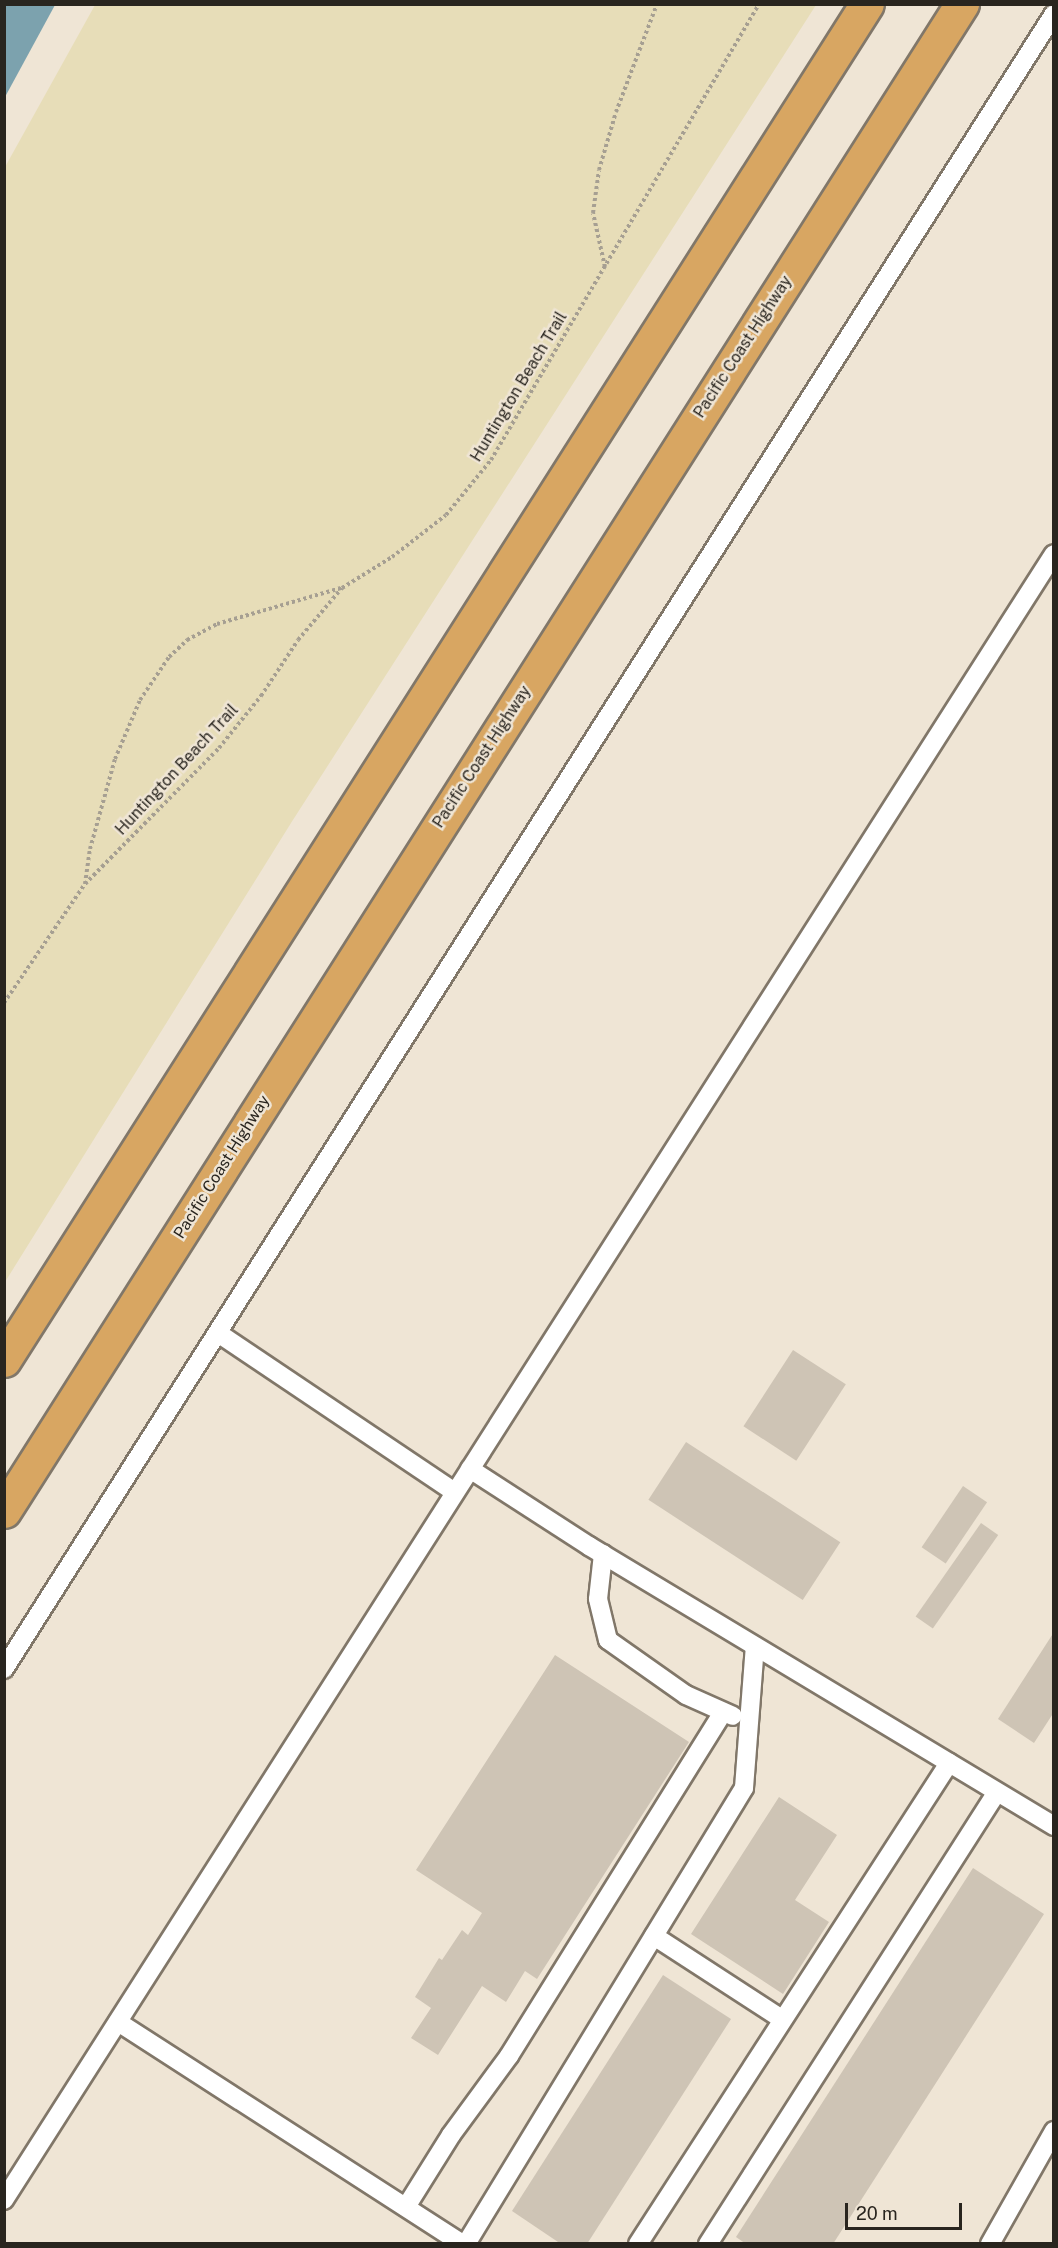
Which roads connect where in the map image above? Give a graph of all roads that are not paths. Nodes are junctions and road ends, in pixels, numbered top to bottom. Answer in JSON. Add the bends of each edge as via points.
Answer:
{"nodes":[{"id":1,"x":867,"y":4,"type":"edge"},
{"id":2,"x":962,"y":4,"type":"edge"},
{"id":3,"x":1053,"y":14,"type":"edge"},
{"id":4,"x":1053,"y":554,"type":"edge"},
{"id":5,"x":218,"y":1333,"type":"junction"},
{"id":6,"x":4,"y":1359,"type":"edge"},
{"id":7,"x":470,"y":1469,"type":"junction"},
{"id":8,"x":455,"y":1492,"type":"junction"},
{"id":9,"x":4,"y":1511,"type":"edge"},
{"id":10,"x":596,"y":1550,"type":"junction"},
{"id":11,"x":755,"y":1646,"type":"junction"},
{"id":12,"x":4,"y":1669,"type":"edge"},
{"id":13,"x":723,"y":1712,"type":"junction"},
{"id":14,"x":748,"y":1723,"type":"junction"},
{"id":15,"x":948,"y":1763,"type":"junction"},
{"id":16,"x":997,"y":1792,"type":"junction"},
{"id":17,"x":1053,"y":1826,"type":"edge"},
{"id":18,"x":654,"y":1936,"type":"junction"},
{"id":19,"x":782,"y":2019,"type":"junction"},
{"id":20,"x":117,"y":2022,"type":"junction"},
{"id":21,"x":1053,"y":2131,"type":"edge"},
{"id":22,"x":4,"y":2200,"type":"edge"},
{"id":23,"x":406,"y":2207,"type":"junction"},
{"id":24,"x":464,"y":2244,"type":"edge"},
{"id":25,"x":638,"y":2244,"type":"edge"},
{"id":26,"x":708,"y":2244,"type":"edge"},
{"id":27,"x":990,"y":2244,"type":"edge"}],
"edges":[{"from":1,"to":6,"type":"highway"},
{"from":2,"to":9,"type":"highway","name":"Pacific Coast Highway"},
{"from":3,"to":5,"type":"lane"},
{"from":4,"to":7,"type":"lane"},
{"from":5,"to":8,"type":"lane"},
{"from":5,"to":12,"type":"lane"},
{"from":7,"to":8,"type":"lane"},
{"from":7,"to":10,"type":"lane"},
{"from":8,"to":20,"type":"lane"},
{"from":10,"to":11,"type":"lane"},
{"from":10,"to":13,"type":"lane","via":[[598,1599],[608,1641],[686,1695]]},
{"from":11,"to":14,"type":"lane"},
{"from":11,"to":15,"type":"lane"},
{"from":13,"to":14,"type":"lane"},
{"from":13,"to":23,"type":"lane","via":[[509,2056],[451,2135]]},
{"from":14,"to":18,"type":"lane","via":[[744,1788]]},
{"from":15,"to":16,"type":"lane"},
{"from":15,"to":19,"type":"lane"},
{"from":16,"to":17,"type":"lane"},
{"from":16,"to":26,"type":"lane"},
{"from":18,"to":19,"type":"lane"},
{"from":18,"to":24,"type":"lane"},
{"from":19,"to":25,"type":"lane"},
{"from":20,"to":22,"type":"lane"},
{"from":20,"to":23,"type":"lane"},
{"from":21,"to":27,"type":"lane"},
{"from":23,"to":24,"type":"lane"}]}
